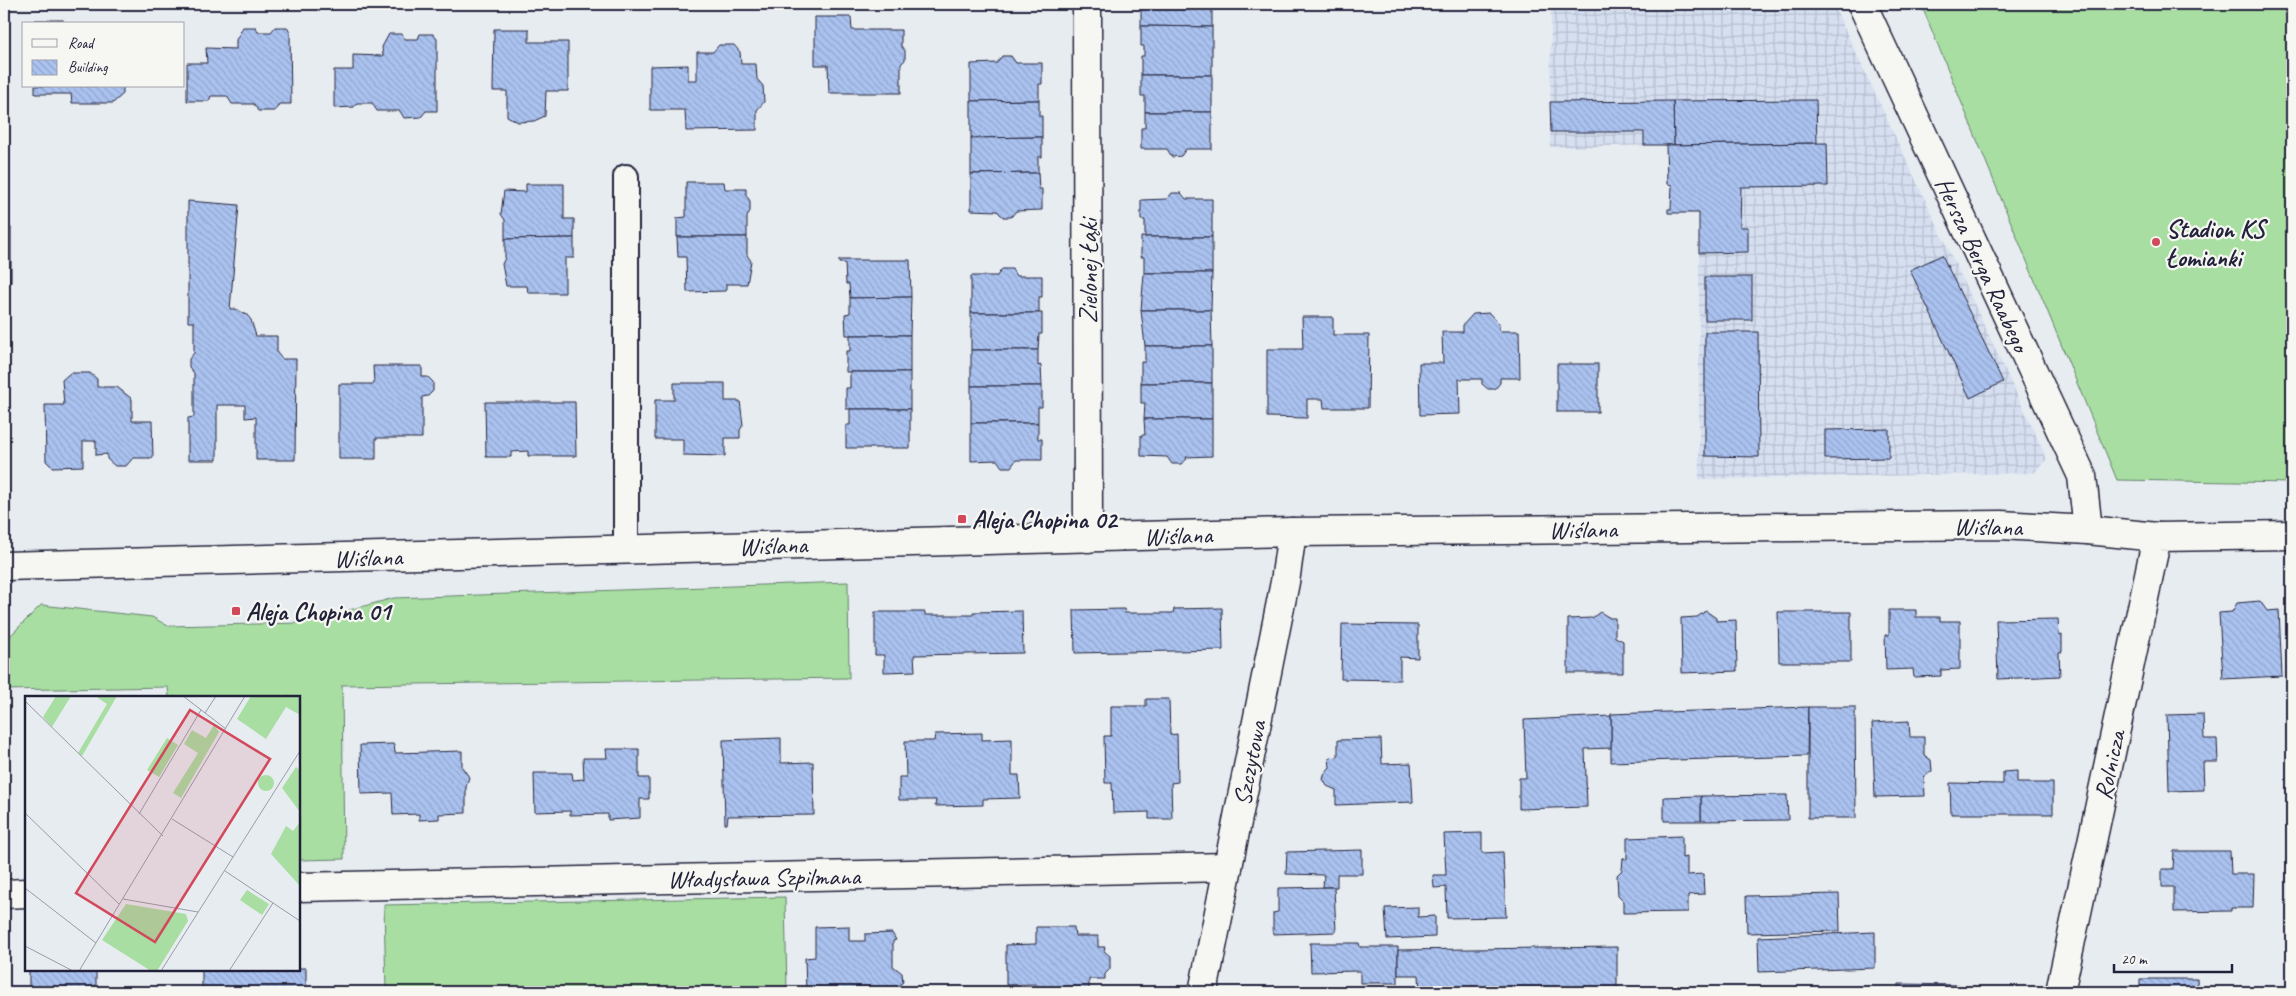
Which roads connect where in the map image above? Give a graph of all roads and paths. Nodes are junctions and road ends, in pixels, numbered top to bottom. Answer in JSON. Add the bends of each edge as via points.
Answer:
{"nodes":[{"id":1,"x":1087,"y":4,"type":"edge"},
{"id":2,"x":1862,"y":4,"type":"edge"},
{"id":3,"x":626,"y":177,"type":"dead end"},
{"id":4,"x":2088,"y":530,"type":"junction"},
{"id":5,"x":1292,"y":532,"type":"junction"},
{"id":6,"x":2292,"y":536,"type":"edge"},
{"id":7,"x":2157,"y":537,"type":"junction"},
{"id":8,"x":1088,"y":538,"type":"junction"},
{"id":9,"x":626,"y":549,"type":"junction"},
{"id":10,"x":4,"y":566,"type":"edge"},
{"id":11,"x":1228,"y":867,"type":"junction"},
{"id":12,"x":300,"y":887,"type":"edge"},
{"id":13,"x":25,"y":893,"type":"edge"},
{"id":14,"x":4,"y":894,"type":"edge"},
{"id":15,"x":1203,"y":992,"type":"edge"},
{"id":16,"x":2060,"y":992,"type":"edge"}],
"edges":[{"from":1,"to":8,"type":"street","name":"Zielonej Łąki"},
{"from":2,"to":4,"type":"street","name":"Hersza Berga Raabego","via":[[2082,476]]},
{"from":3,"to":9,"type":"lane"},
{"from":4,"to":5,"type":"street","name":"Wiślana","via":[[2001,525]]},
{"from":4,"to":7,"type":"street","name":"Wiślana"},
{"from":5,"to":8,"type":"street","name":"Wiślana"},
{"from":5,"to":11,"type":"street","name":"Szczytowa","via":[[1286,582]]},
{"from":6,"to":7,"type":"street","name":"Wiślana"},
{"from":7,"to":16,"type":"street","name":"Rolnicza"},
{"from":8,"to":9,"type":"street","name":"Wiślana"},
{"from":9,"to":10,"type":"street","name":"Wiślana"},
{"from":11,"to":12,"type":"street","name":"Władysława Szpilmana"},
{"from":11,"to":15,"type":"street","name":"Szczytowa"},
{"from":13,"to":14,"type":"street"}]}
